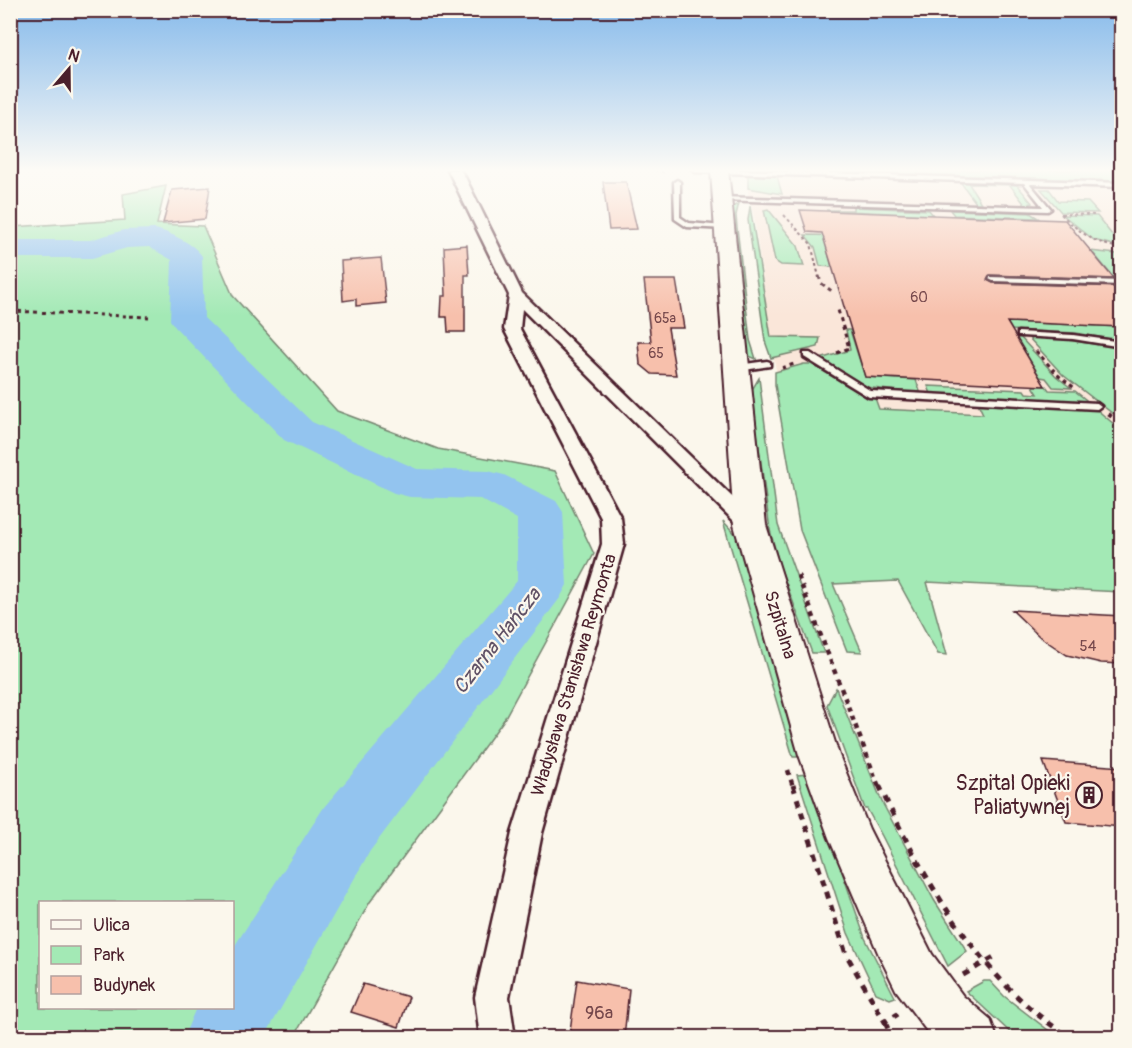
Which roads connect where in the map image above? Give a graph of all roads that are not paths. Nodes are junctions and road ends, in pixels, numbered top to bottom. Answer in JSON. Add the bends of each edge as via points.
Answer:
{"nodes":[{"id":1,"x":479,"y":219,"type":"edge"},
{"id":2,"x":678,"y":219,"type":"edge"},
{"id":3,"x":692,"y":219,"type":"edge"},
{"id":4,"x":722,"y":219,"type":"edge"},
{"id":5,"x":993,"y":279,"type":"dead end"},
{"id":6,"x":1122,"y":283,"type":"edge"},
{"id":7,"x":516,"y":295,"type":"junction"},
{"id":8,"x":1021,"y":334,"type":"road end"},
{"id":9,"x":1122,"y":345,"type":"edge"},
{"id":10,"x":807,"y":355,"type":"dead end"},
{"id":11,"x":1097,"y":406,"type":"road end"},
{"id":12,"x":750,"y":525,"type":"junction"},
{"id":13,"x":498,"y":1038,"type":"edge"},
{"id":14,"x":972,"y":1038,"type":"edge"}],
"edges":[{"from":1,"to":7,"type":"street"},
{"from":2,"to":3,"type":"lane","via":[[687,225]]},
{"from":4,"to":12,"type":"street","name":"Szpitalna","via":[[752,366]]},
{"from":5,"to":6,"type":"lane"},
{"from":7,"to":12,"type":"street"},
{"from":7,"to":13,"type":"street","name":"Władysława Stanisława Reymonta","via":[[512,329],[611,518],[613,544],[527,833],[492,997]]},
{"from":8,"to":9,"type":"lane"},
{"from":10,"to":11,"type":"lane","via":[[869,394]]},
{"from":12,"to":14,"type":"street","name":"Szpitalna","via":[[819,755],[851,838],[896,938],[929,995]]}]}
